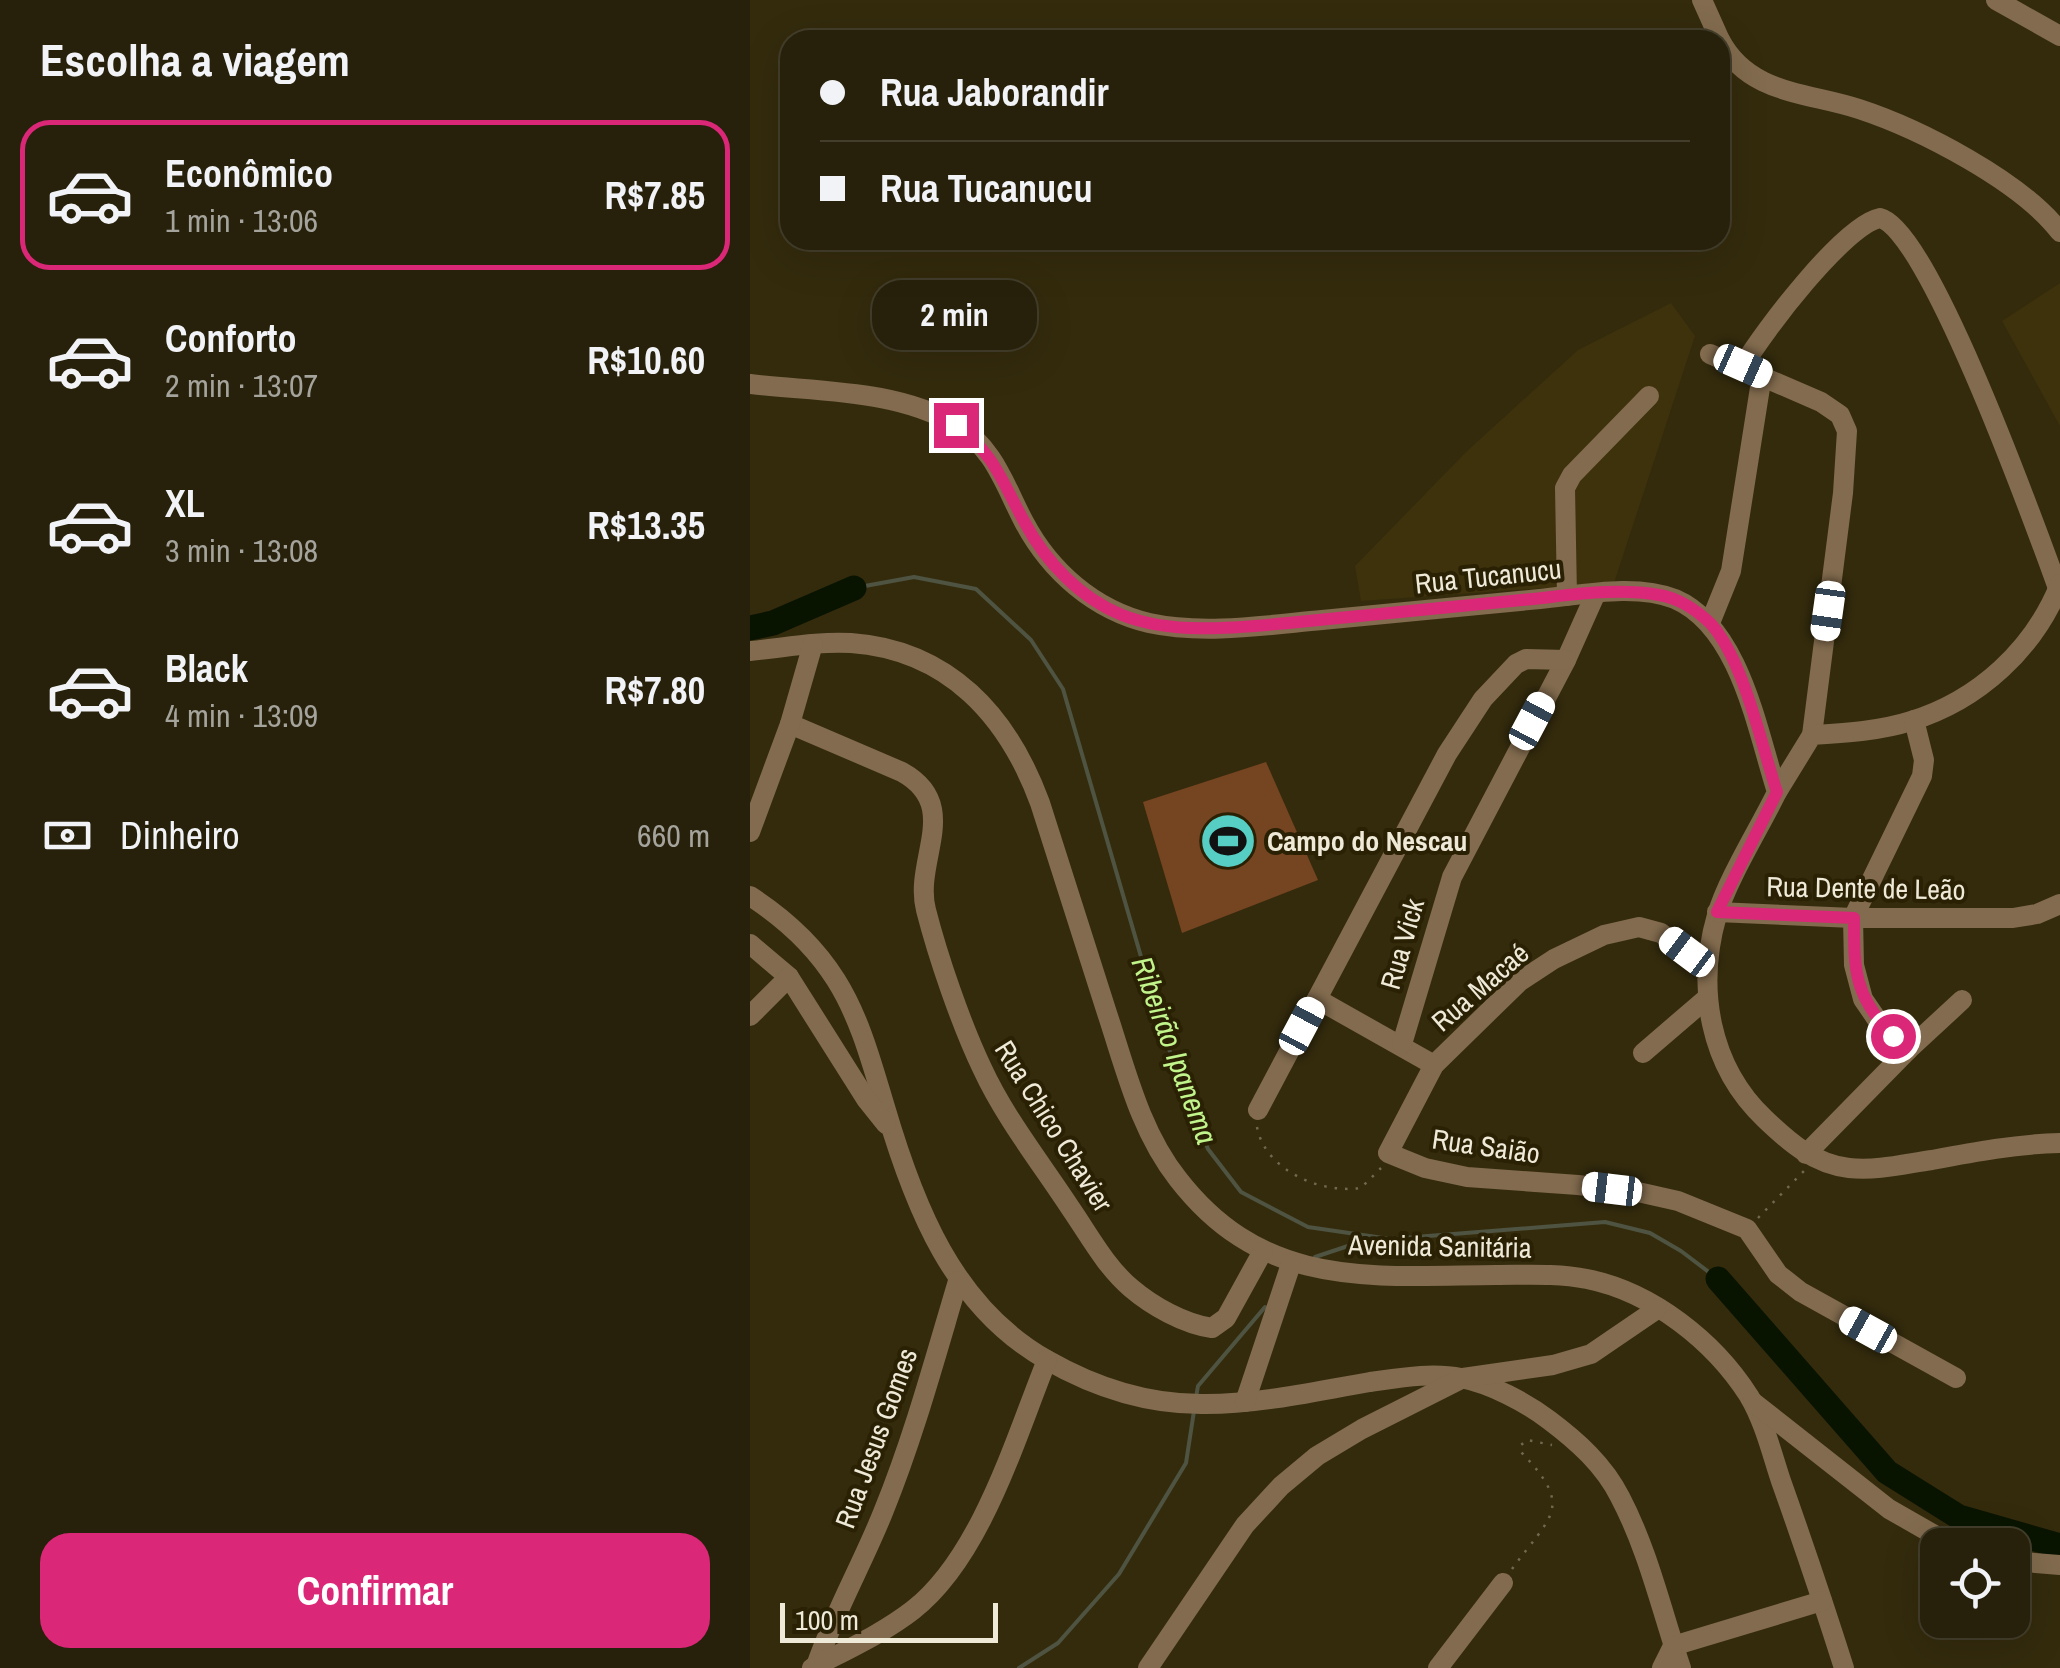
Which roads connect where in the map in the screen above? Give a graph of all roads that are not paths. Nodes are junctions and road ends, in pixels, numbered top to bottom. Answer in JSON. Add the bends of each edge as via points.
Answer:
{"nodes":[{"id":1,"x":1702,"y":0,"type":"edge"},
{"id":2,"x":1996,"y":0,"type":"edge"},
{"id":3,"x":1716,"y":30,"type":"edge"},
{"id":4,"x":2060,"y":36,"type":"edge"},
{"id":5,"x":1730,"y":54,"type":"edge"},
{"id":6,"x":2060,"y":232,"type":"edge"},
{"id":7,"x":1710,"y":354,"type":"dead end"},
{"id":8,"x":1753,"y":370,"type":"junction"},
{"id":9,"x":750,"y":384,"type":"edge"},
{"id":10,"x":1649,"y":396,"type":"dead end"},
{"id":11,"x":2059,"y":586,"type":"edge"},
{"id":12,"x":1596,"y":593,"type":"junction"},
{"id":13,"x":1567,"y":596,"type":"junction"},
{"id":14,"x":1710,"y":622,"type":"junction"},
{"id":15,"x":813,"y":644,"type":"junction"},
{"id":16,"x":750,"y":651,"type":"edge"},
{"id":17,"x":1566,"y":660,"type":"junction"},
{"id":18,"x":1914,"y":720,"type":"junction"},
{"id":19,"x":790,"y":724,"type":"junction"},
{"id":20,"x":1812,"y":735,"type":"junction"},
{"id":21,"x":1777,"y":792,"type":"junction"},
{"id":22,"x":750,"y":832,"type":"edge"},
{"id":23,"x":750,"y":896,"type":"edge"},
{"id":24,"x":2060,"y":904,"type":"edge"},
{"id":25,"x":1717,"y":912,"type":"junction"},
{"id":26,"x":1854,"y":918,"type":"junction"},
{"id":27,"x":750,"y":944,"type":"edge"},
{"id":28,"x":1707,"y":967,"type":"junction"},
{"id":29,"x":789,"y":977,"type":"junction"},
{"id":30,"x":1707,"y":998,"type":"junction"},
{"id":31,"x":1317,"y":999,"type":"junction"},
{"id":32,"x":1962,"y":1000,"type":"dead end"},
{"id":33,"x":750,"y":1016,"type":"edge"},
{"id":34,"x":1402,"y":1044,"type":"junction"},
{"id":35,"x":1908,"y":1050,"type":"junction"},
{"id":36,"x":1643,"y":1053,"type":"dead end"},
{"id":37,"x":1434,"y":1065,"type":"junction"},
{"id":38,"x":1258,"y":1110,"type":"road end"},
{"id":39,"x":891,"y":1129,"type":"junction"},
{"id":40,"x":2060,"y":1143,"type":"edge"},
{"id":41,"x":1388,"y":1153,"type":"joint"},
{"id":42,"x":1811,"y":1157,"type":"junction"},
{"id":43,"x":1263,"y":1252,"type":"junction"},
{"id":44,"x":1290,"y":1264,"type":"junction"},
{"id":45,"x":958,"y":1282,"type":"junction"},
{"id":46,"x":1656,"y":1309,"type":"junction"},
{"id":47,"x":1047,"y":1360,"type":"junction"},
{"id":48,"x":1462,"y":1378,"type":"junction"},
{"id":49,"x":1956,"y":1378,"type":"dead end"},
{"id":50,"x":1752,"y":1401,"type":"junction"},
{"id":51,"x":1244,"y":1402,"type":"junction"},
{"id":52,"x":1922,"y":1528,"type":"edge"},
{"id":53,"x":2030,"y":1562,"type":"edge"},
{"id":54,"x":2060,"y":1565,"type":"edge"},
{"id":55,"x":1503,"y":1583,"type":"road end"},
{"id":56,"x":1822,"y":1602,"type":"junction"},
{"id":57,"x":1673,"y":1646,"type":"junction"},
{"id":58,"x":814,"y":1667,"type":"edge"},
{"id":59,"x":1148,"y":1668,"type":"edge"},
{"id":60,"x":1438,"y":1668,"type":"edge"},
{"id":61,"x":1662,"y":1668,"type":"edge"},
{"id":62,"x":1680,"y":1668,"type":"edge"},
{"id":63,"x":1844,"y":1668,"type":"edge"}],
"edges":[{"from":1,"to":3,"type":"street"},
{"from":2,"to":4,"type":"street"},
{"from":5,"to":6,"type":"street","via":[[1763,83],[1888,120],[1978,166]]},
{"from":7,"to":8,"type":"street"},
{"from":8,"to":11,"type":"street","via":[[1778,312],[1860,227],[1880,218],[1893,222],[1966,355]]},
{"from":8,"to":14,"type":"street","via":[[1732,570]]},
{"from":8,"to":20,"type":"street","via":[[1833,409],[1847,430]]},
{"from":9,"to":13,"type":"street","name":"Rua Tucanucu","via":[[879,399],[956,425],[991,458],[1040,549],[1059,570],[1104,607],[1153,624],[1261,626]]},
{"from":10,"to":13,"type":"street","via":[[1565,488]]},
{"from":11,"to":18,"type":"street","via":[[2030,639],[1998,674]]},
{"from":12,"to":13,"type":"street","name":"Rua Tucanucu"},
{"from":12,"to":14,"type":"street","name":"Rua Tucanucu","via":[[1671,598]]},
{"from":12,"to":17,"type":"street","name":"Rua Vick"},
{"from":14,"to":21,"type":"street","name":"Rua Tucanucu","via":[[1732,654]]},
{"from":15,"to":16,"type":"street","name":"Avenida Sanitária"},
{"from":15,"to":19,"type":"street"},
{"from":15,"to":43,"type":"street","name":"Avenida Sanitária","via":[[880,646],[912,657],[970,692],[1001,725],[1028,773],[1140,1115],[1198,1202]]},
{"from":17,"to":31,"type":"street","via":[[1520,661],[1483,699]]},
{"from":17,"to":34,"type":"street","name":"Rua Vick","via":[[1452,876]]},
{"from":18,"to":20,"type":"street"},
{"from":18,"to":26,"type":"street","via":[[1922,776]]},
{"from":19,"to":22,"type":"street"},
{"from":19,"to":43,"type":"street","name":"Rua Chico Chavier","via":[[902,772],[926,794],[935,824],[926,908],[982,1070],[1117,1275],[1142,1296],[1206,1328],[1222,1324]]},
{"from":20,"to":21,"type":"street"},
{"from":21,"to":25,"type":"street"},
{"from":23,"to":39,"type":"street","via":[[803,938],[838,982],[861,1031]]},
{"from":24,"to":26,"type":"street","name":"Rua Dente de Leão","via":[[2013,918]]},
{"from":25,"to":26,"type":"street","name":"Rua Dente de Leão"},
{"from":25,"to":28,"type":"street"},
{"from":26,"to":35,"type":"street","via":[[1854,965],[1863,999]]},
{"from":27,"to":29,"type":"street"},
{"from":28,"to":30,"type":"street"},
{"from":28,"to":37,"type":"street","name":"Rua Macaé","via":[[1654,930],[1604,935],[1528,975]]},
{"from":29,"to":33,"type":"street"},
{"from":29,"to":39,"type":"street"},
{"from":30,"to":36,"type":"street"},
{"from":30,"to":42,"type":"street","via":[[1736,1086]]},
{"from":31,"to":34,"type":"street"},
{"from":31,"to":38,"type":"street"},
{"from":32,"to":35,"type":"street"},
{"from":34,"to":37,"type":"street"},
{"from":35,"to":42,"type":"street"},
{"from":37,"to":41,"type":"street","name":"Rua Macaé"},
{"from":39,"to":45,"type":"street"},
{"from":40,"to":42,"type":"street","via":[[1868,1168]]},
{"from":41,"to":49,"type":"street","name":"Rua Saião","via":[[1467,1177],[1659,1196],[1722,1216],[1747,1230],[1770,1265],[1801,1292]]},
{"from":43,"to":44,"type":"street","name":"Avenida Sanitária"},
{"from":44,"to":46,"type":"street","name":"Avenida Sanitária","via":[[1369,1276],[1587,1279]]},
{"from":44,"to":51,"type":"street"},
{"from":45,"to":47,"type":"street"},
{"from":45,"to":58,"type":"street","name":"Rua Jesus Gomes","via":[[906,1455]]},
{"from":46,"to":48,"type":"street","via":[[1608,1345],[1572,1361]]},
{"from":46,"to":50,"type":"street","name":"Avenida Sanitária","via":[[1706,1344]]},
{"from":47,"to":51,"type":"street","via":[[1152,1401]]},
{"from":47,"to":58,"type":"street","via":[[953,1570],[888,1628]]},
{"from":48,"to":51,"type":"street","via":[[1405,1378]]},
{"from":48,"to":57,"type":"street","via":[[1529,1406],[1592,1456],[1628,1512]]},
{"from":48,"to":59,"type":"street","via":[[1335,1445],[1281,1486],[1230,1544]]},
{"from":50,"to":52,"type":"street"},
{"from":50,"to":56,"type":"street","name":"Avenida Sanitária"},
{"from":53,"to":54,"type":"street"},
{"from":55,"to":60,"type":"street"},
{"from":56,"to":57,"type":"street"},
{"from":56,"to":63,"type":"street","name":"Avenida Sanitária"},
{"from":57,"to":61,"type":"street"},
{"from":57,"to":62,"type":"street"}]}
